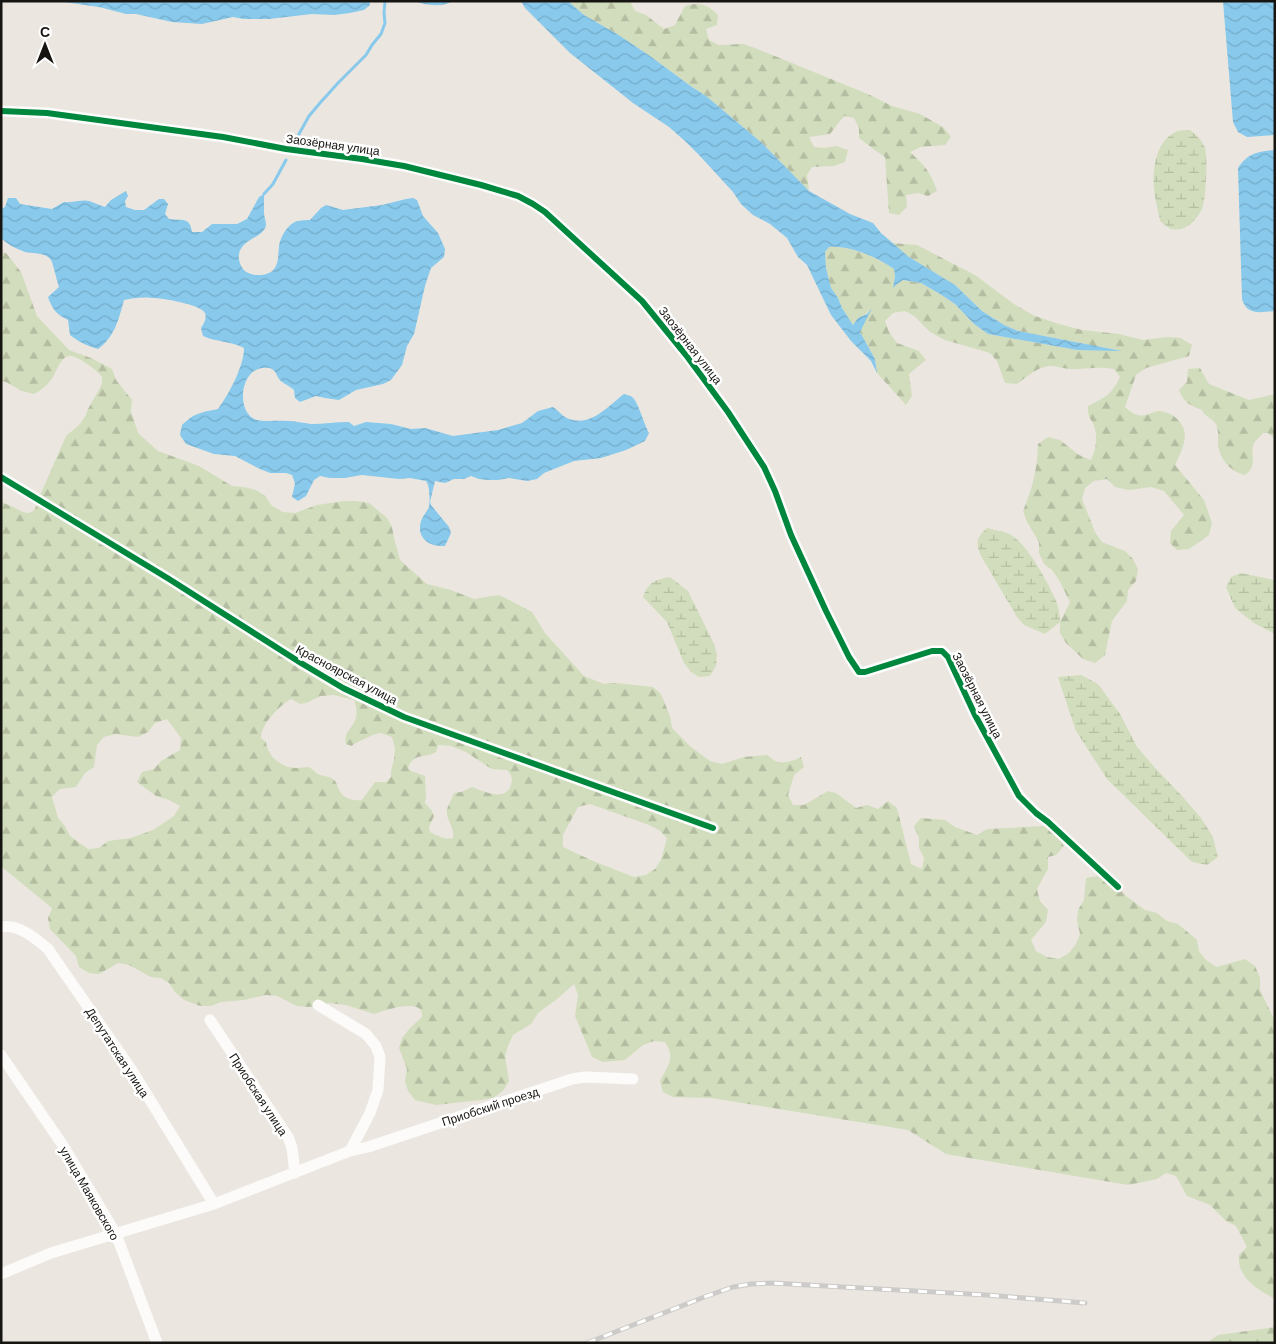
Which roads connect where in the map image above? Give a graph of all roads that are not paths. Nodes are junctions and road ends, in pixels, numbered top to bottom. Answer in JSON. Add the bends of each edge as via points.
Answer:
{"nodes":[{"id":1,"x":1,"y":111,"type":"edge"},
{"id":2,"x":1,"y":477,"type":"edge"},
{"id":3,"x":713,"y":828,"type":"dead end"},
{"id":4,"x":1118,"y":886,"type":"dead end"},
{"id":5,"x":1,"y":927,"type":"edge"},
{"id":6,"x":318,"y":1006,"type":"dead end"},
{"id":7,"x":210,"y":1020,"type":"dead end"},
{"id":8,"x":1,"y":1054,"type":"edge"},
{"id":9,"x":633,"y":1079,"type":"dead end"},
{"id":10,"x":350,"y":1151,"type":"junction"},
{"id":11,"x":295,"y":1173,"type":"junction"},
{"id":12,"x":214,"y":1204,"type":"junction"},
{"id":13,"x":116,"y":1234,"type":"junction"},
{"id":14,"x":1,"y":1274,"type":"edge"},
{"id":15,"x":157,"y":1343,"type":"edge"}],
"edges":[{"from":1,"to":4,"type":"street","name":"Заозёрная улица","via":[[47,113],[223,136],[286,150],[404,166],[481,184],[534,204],[642,301],[728,412],[764,467],[826,611],[859,672],[942,651],[1019,796]]},
{"from":2,"to":3,"type":"street","name":"Красноярская улица","via":[[343,688],[404,717]]},
{"from":5,"to":12,"type":"street","name":"Депутатская улица","via":[[19,929],[48,948],[131,1070]]},
{"from":6,"to":10,"type":"street","via":[[366,1034],[380,1057],[378,1090]]},
{"from":7,"to":11,"type":"street","name":"Приобская улица","via":[[288,1137]]},
{"from":8,"to":13,"type":"street","name":"улица Маяковского","via":[[64,1146]]},
{"from":9,"to":10,"type":"street","name":"Приобский проезд","via":[[572,1079]]},
{"from":10,"to":11,"type":"street","name":"Приобский проезд"},
{"from":11,"to":12,"type":"street","name":"Приобский проезд"},
{"from":12,"to":13,"type":"street","name":"Приобский проезд"},
{"from":13,"to":14,"type":"street","name":"Приобский проезд","via":[[51,1253]]},
{"from":13,"to":15,"type":"street","name":"улица Маяковского"}]}
